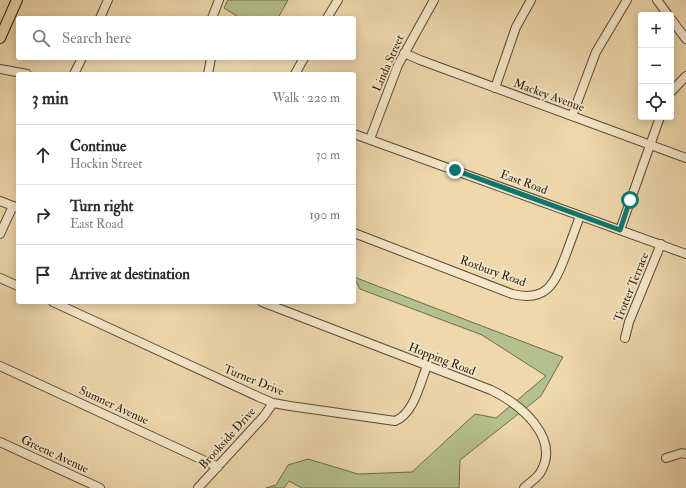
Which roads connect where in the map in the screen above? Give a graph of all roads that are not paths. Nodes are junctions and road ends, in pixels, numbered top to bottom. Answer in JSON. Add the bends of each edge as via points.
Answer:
{"nodes":[{"id":1,"x":17,"y":0,"type":"edge"},
{"id":2,"x":108,"y":0,"type":"edge"},
{"id":3,"x":219,"y":0,"type":"edge"},
{"id":4,"x":338,"y":0,"type":"edge"},
{"id":5,"x":434,"y":0,"type":"edge"},
{"id":6,"x":531,"y":0,"type":"edge"},
{"id":7,"x":627,"y":0,"type":"edge"},
{"id":8,"x":656,"y":0,"type":"edge"},
{"id":9,"x":666,"y":12,"type":"edge"},
{"id":10,"x":101,"y":16,"type":"edge"},
{"id":11,"x":212,"y":16,"type":"edge"},
{"id":12,"x":328,"y":16,"type":"edge"},
{"id":13,"x":674,"y":23,"type":"edge"},
{"id":14,"x":0,"y":38,"type":"edge"},
{"id":15,"x":686,"y":39,"type":"edge"},
{"id":16,"x":404,"y":53,"type":"junction"},
{"id":17,"x":81,"y":60,"type":"edge"},
{"id":18,"x":211,"y":60,"type":"edge"},
{"id":19,"x":303,"y":60,"type":"edge"},
{"id":20,"x":0,"y":69,"type":"edge"},
{"id":21,"x":16,"y":72,"type":"edge"},
{"id":22,"x":75,"y":72,"type":"edge"},
{"id":23,"x":208,"y":72,"type":"edge"},
{"id":24,"x":296,"y":72,"type":"edge"},
{"id":25,"x":686,"y":76,"type":"edge"},
{"id":26,"x":495,"y":88,"type":"junction"},
{"id":27,"x":674,"y":89,"type":"edge"},
{"id":28,"x":572,"y":116,"type":"junction"},
{"id":29,"x":659,"y":120,"type":"edge"},
{"id":30,"x":356,"y":135,"type":"edge"},
{"id":31,"x":370,"y":139,"type":"junction"},
{"id":32,"x":650,"y":145,"type":"junction"},
{"id":33,"x":686,"y":158,"type":"edge"},
{"id":34,"x":0,"y":200,"type":"edge"},
{"id":35,"x":15,"y":207,"type":"edge"},
{"id":36,"x":580,"y":216,"type":"junction"},
{"id":37,"x":620,"y":230,"type":"junction"},
{"id":38,"x":356,"y":233,"type":"edge"},
{"id":39,"x":0,"y":234,"type":"edge"},
{"id":40,"x":661,"y":244,"type":"junction"},
{"id":41,"x":686,"y":254,"type":"edge"},
{"id":42,"x":0,"y":278,"type":"edge"},
{"id":43,"x":16,"y":285,"type":"edge"},
{"id":44,"x":56,"y":304,"type":"edge"},
{"id":45,"x":267,"y":304,"type":"edge"},
{"id":46,"x":625,"y":338,"type":"dead end"},
{"id":47,"x":0,"y":366,"type":"edge"},
{"id":48,"x":427,"y":366,"type":"junction"},
{"id":49,"x":274,"y":403,"type":"junction"},
{"id":50,"x":0,"y":442,"type":"edge"},
{"id":51,"x":686,"y":454,"type":"edge"},
{"id":52,"x":666,"y":458,"type":"dead end"},
{"id":53,"x":218,"y":467,"type":"junction"},
{"id":54,"x":100,"y":488,"type":"edge"},
{"id":55,"x":198,"y":488,"type":"edge"},
{"id":56,"x":524,"y":488,"type":"edge"}],
"edges":[{"from":1,"to":14,"type":"main road"},
{"from":2,"to":10,"type":"street"},
{"from":3,"to":11,"type":"street"},
{"from":4,"to":12,"type":"street"},
{"from":5,"to":16,"type":"street","name":"Linda Street"},
{"from":6,"to":26,"type":"street","via":[[516,27]]},
{"from":7,"to":28,"type":"street","via":[[596,52]]},
{"from":8,"to":9,"type":"street"},
{"from":13,"to":15,"type":"street"},
{"from":16,"to":26,"type":"street","name":"Mackey Avenue"},
{"from":16,"to":31,"type":"street","name":"Linda Street"},
{"from":17,"to":22,"type":"street"},
{"from":18,"to":23,"type":"street"},
{"from":19,"to":24,"type":"street"},
{"from":20,"to":21,"type":"street"},
{"from":25,"to":27,"type":"street"},
{"from":26,"to":28,"type":"street","name":"Mackey Avenue"},
{"from":28,"to":32,"type":"street","name":"Mackey Avenue"},
{"from":29,"to":32,"type":"street"},
{"from":30,"to":31,"type":"street","name":"East Road"},
{"from":31,"to":36,"type":"street","name":"East Road"},
{"from":32,"to":33,"type":"street","name":"Mackey Avenue"},
{"from":32,"to":37,"type":"street"},
{"from":34,"to":35,"type":"street"},
{"from":35,"to":39,"type":"street"},
{"from":36,"to":37,"type":"street","name":"East Road"},
{"from":36,"to":38,"type":"street","name":"Roxbury Road","via":[[556,280],[544,292],[527,296],[512,294]]},
{"from":37,"to":40,"type":"street","name":"East Road"},
{"from":40,"to":41,"type":"street","name":"East Road"},
{"from":40,"to":46,"type":"street","name":"Trotter Terrace"},
{"from":42,"to":43,"type":"street"},
{"from":44,"to":49,"type":"street","name":"Turner Drive"},
{"from":45,"to":48,"type":"street","name":"Hopping Road"},
{"from":47,"to":53,"type":"street","name":"Sumner Avenue"},
{"from":48,"to":49,"type":"street","name":"Turner Drive","via":[[409,410],[404,417],[395,421]]},
{"from":48,"to":56,"type":"street","name":"Hopping Road","via":[[504,397],[518,406],[534,422],[544,442],[545,461],[539,474]]},
{"from":49,"to":53,"type":"street","name":"Brookside Drive"},
{"from":50,"to":54,"type":"street","name":"Greene Avenue"},
{"from":51,"to":52,"type":"street"},
{"from":53,"to":55,"type":"street","name":"Brookside Drive"}]}
